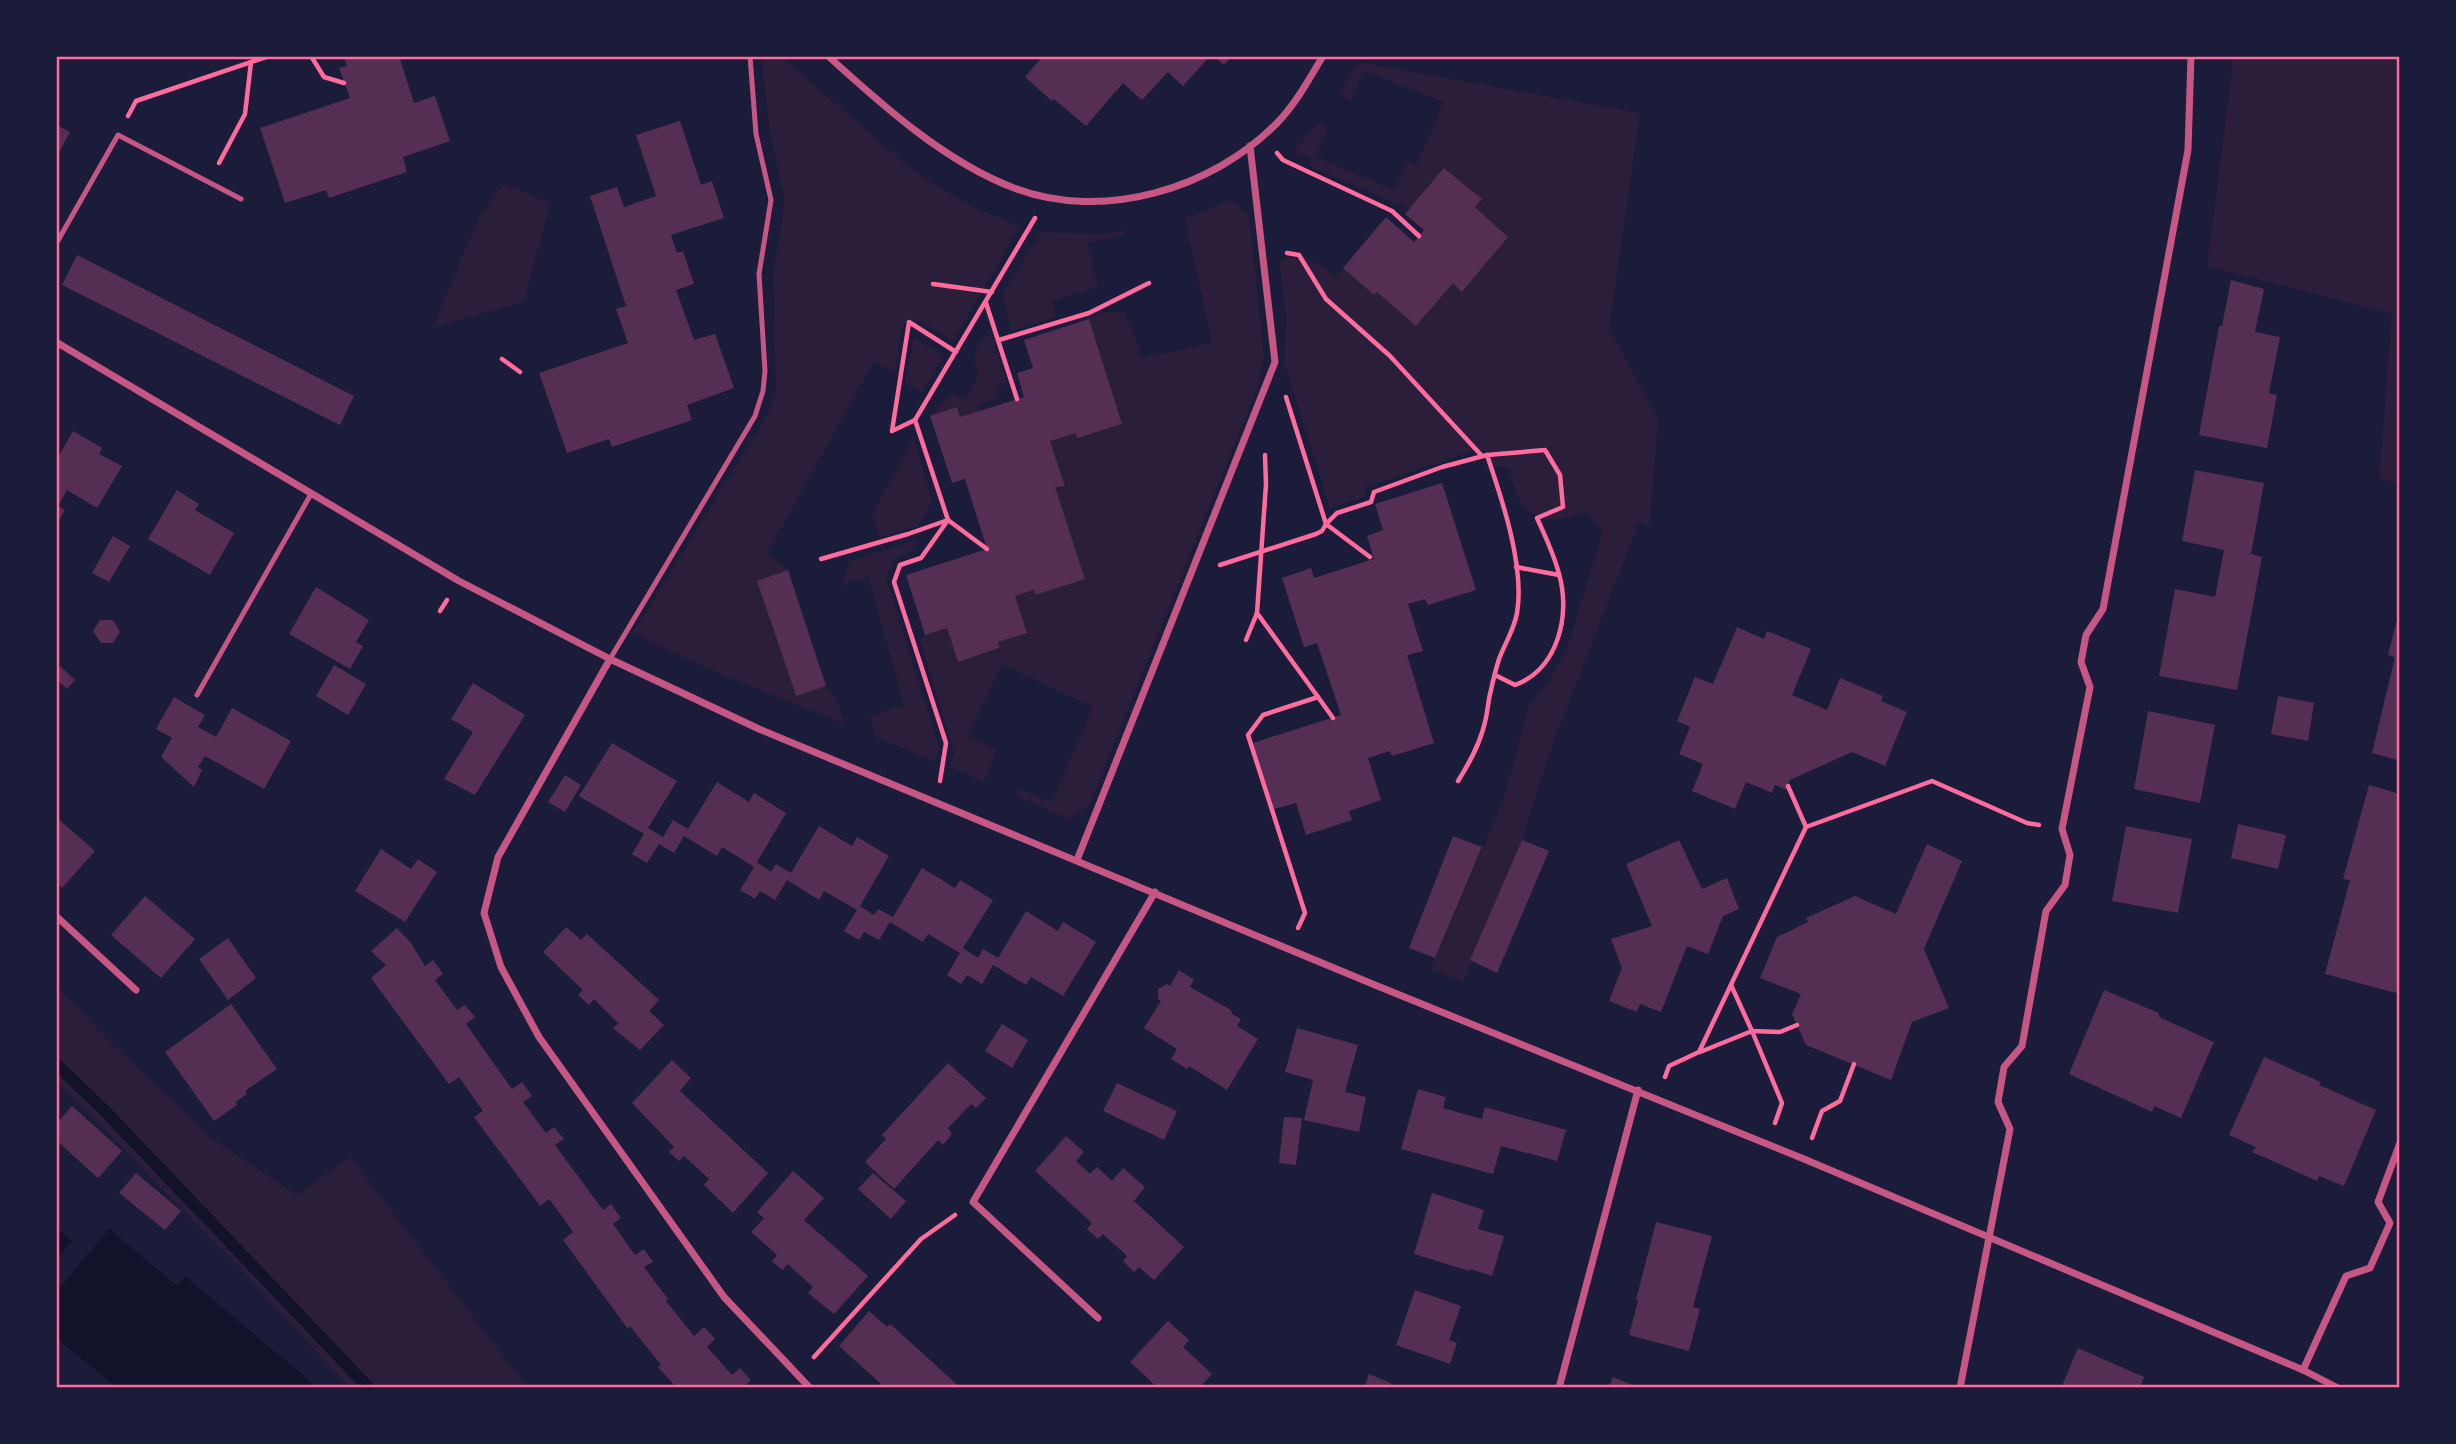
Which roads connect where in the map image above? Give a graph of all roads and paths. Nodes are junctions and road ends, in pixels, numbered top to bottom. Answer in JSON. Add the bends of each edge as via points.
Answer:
{"nodes":[{"id":1,"x":269,"y":56,"type":"edge"},
{"id":2,"x":310,"y":56,"type":"edge"},
{"id":3,"x":750,"y":56,"type":"edge"},
{"id":4,"x":828,"y":56,"type":"edge"},
{"id":5,"x":1323,"y":56,"type":"edge"},
{"id":6,"x":2191,"y":56,"type":"edge"},
{"id":7,"x":251,"y":62,"type":"junction"},
{"id":8,"x":344,"y":83,"type":"dead end"},
{"id":9,"x":118,"y":135,"type":"junction"},
{"id":10,"x":1264,"y":135,"type":"junction"},
{"id":11,"x":1250,"y":146,"type":"junction"},
{"id":12,"x":209,"y":182,"type":"junction"},
{"id":13,"x":1044,"y":198,"type":"junction"},
{"id":14,"x":241,"y":199,"type":"dead end"},
{"id":15,"x":1419,"y":236,"type":"dead end"},
{"id":16,"x":56,"y":244,"type":"edge"},
{"id":17,"x":1289,"y":253,"type":"dead end"},
{"id":18,"x":1149,"y":283,"type":"dead end"},
{"id":19,"x":933,"y":284,"type":"dead end"},
{"id":20,"x":992,"y":292,"type":"junction"},
{"id":21,"x":986,"y":302,"type":"junction"},
{"id":22,"x":999,"y":340,"type":"junction"},
{"id":23,"x":56,"y":342,"type":"edge"},
{"id":24,"x":956,"y":352,"type":"junction"},
{"id":25,"x":502,"y":359,"type":"dead end"},
{"id":26,"x":1275,"y":362,"type":"junction"},
{"id":27,"x":520,"y":372,"type":"dead end"},
{"id":28,"x":1017,"y":399,"type":"dead end"},
{"id":29,"x":1259,"y":402,"type":"junction"},
{"id":30,"x":915,"y":420,"type":"junction"},
{"id":31,"x":1484,"y":456,"type":"junction"},
{"id":32,"x":311,"y":494,"type":"junction"},
{"id":33,"x":948,"y":520,"type":"junction"},
{"id":34,"x":1326,"y":524,"type":"junction"},
{"id":35,"x":987,"y":549,"type":"dead end"},
{"id":36,"x":1261,"y":552,"type":"junction"},
{"id":37,"x":1370,"y":557,"type":"dead end"},
{"id":38,"x":821,"y":559,"type":"dead end"},
{"id":39,"x":1516,"y":567,"type":"junction"},
{"id":40,"x":1210,"y":568,"type":"dead end"},
{"id":41,"x":1560,"y":576,"type":"junction"},
{"id":42,"x":1256,"y":613,"type":"junction"},
{"id":43,"x":1246,"y":640,"type":"dead end"},
{"id":44,"x":610,"y":659,"type":"junction"},
{"id":45,"x":1495,"y":675,"type":"junction"},
{"id":46,"x":197,"y":695,"type":"dead end"},
{"id":47,"x":1318,"y":697,"type":"junction"},
{"id":48,"x":1333,"y":718,"type":"dead end"},
{"id":49,"x":1458,"y":780,"type":"dead end"},
{"id":50,"x":1788,"y":786,"type":"dead end"},
{"id":51,"x":937,"y":803,"type":"junction"},
{"id":52,"x":1806,"y":827,"type":"junction"},
{"id":53,"x":2062,"y":829,"type":"junction"},
{"id":54,"x":1077,"y":859,"type":"junction"},
{"id":55,"x":1155,"y":892,"type":"junction"},
{"id":56,"x":56,"y":916,"type":"edge"},
{"id":57,"x":1289,"y":948,"type":"junction"},
{"id":58,"x":1731,"y":985,"type":"junction"},
{"id":59,"x":136,"y":990,"type":"dead end"},
{"id":60,"x":1797,"y":1025,"type":"dead end"},
{"id":61,"x":1752,"y":1031,"type":"junction"},
{"id":62,"x":1699,"y":1052,"type":"junction"},
{"id":63,"x":1854,"y":1065,"type":"dead end"},
{"id":64,"x":1638,"y":1090,"type":"junction"},
{"id":65,"x":1657,"y":1098,"type":"junction"},
{"id":66,"x":1782,"y":1103,"type":"dead end"},
{"id":67,"x":2400,"y":1143,"type":"edge"},
{"id":68,"x":1804,"y":1159,"type":"junction"},
{"id":69,"x":973,"y":1202,"type":"junction"},
{"id":70,"x":1987,"y":1238,"type":"junction"},
{"id":71,"x":1098,"y":1318,"type":"dead end"},
{"id":72,"x":2303,"y":1370,"type":"junction"},
{"id":73,"x":796,"y":1376,"type":"junction"},
{"id":74,"x":810,"y":1388,"type":"edge"},
{"id":75,"x":1559,"y":1388,"type":"edge"},
{"id":76,"x":1960,"y":1388,"type":"edge"},
{"id":77,"x":2338,"y":1388,"type":"edge"}],
"edges":[{"from":1,"to":7,"type":"path"},
{"from":2,"to":8,"type":"path","via":[[324,76]]},
{"from":3,"to":44,"type":"lane","via":[[756,134],[771,200],[759,274],[763,391],[755,416]]},
{"from":4,"to":13,"type":"street","via":[[878,102],[962,162]]},
{"from":5,"to":10,"type":"street","via":[[1300,95]]},
{"from":6,"to":53,"type":"street","via":[[2188,150],[2102,610],[2087,635],[2081,662],[2090,687]]},
{"from":7,"to":9,"type":"path","via":[[136,101]]},
{"from":7,"to":12,"type":"path","via":[[245,114]]},
{"from":9,"to":12,"type":"lane"},
{"from":9,"to":16,"type":"lane"},
{"from":10,"to":11,"type":"street"},
{"from":10,"to":15,"type":"path","via":[[1283,160],[1392,211]]},
{"from":11,"to":13,"type":"street","via":[[1177,187],[1088,202]]},
{"from":11,"to":26,"type":"street"},
{"from":12,"to":14,"type":"lane"},
{"from":13,"to":20,"type":"path"},
{"from":17,"to":31,"type":"path","via":[[1299,255],[1326,299],[1390,356]]},
{"from":18,"to":22,"type":"path","via":[[1089,313]]},
{"from":19,"to":20,"type":"path"},
{"from":20,"to":21,"type":"path"},
{"from":21,"to":22,"type":"path"},
{"from":21,"to":24,"type":"path"},
{"from":22,"to":28,"type":"path"},
{"from":23,"to":32,"type":"street"},
{"from":24,"to":30,"type":"path"},
{"from":24,"to":30,"type":"path","via":[[909,322],[892,431]]},
{"from":25,"to":27,"type":"path"},
{"from":26,"to":29,"type":"street"},
{"from":26,"to":34,"type":"path"},
{"from":29,"to":36,"type":"path","via":[[1266,484]]},
{"from":29,"to":54,"type":"street"},
{"from":30,"to":33,"type":"path"},
{"from":31,"to":34,"type":"path","via":[[1374,492],[1371,502],[1337,513]]},
{"from":31,"to":39,"type":"path","via":[[1503,504]]},
{"from":31,"to":41,"type":"path","via":[[1545,450],[1560,475],[1563,507],[1537,517]]},
{"from":32,"to":44,"type":"street","via":[[459,581]]},
{"from":32,"to":46,"type":"lane"},
{"from":33,"to":35,"type":"path"},
{"from":33,"to":38,"type":"path"},
{"from":33,"to":51,"type":"path","via":[[921,558],[900,565],[894,582],[946,743]]},
{"from":34,"to":36,"type":"path","via":[[1316,534]]},
{"from":34,"to":37,"type":"path"},
{"from":36,"to":40,"type":"path"},
{"from":36,"to":42,"type":"path"},
{"from":39,"to":41,"type":"path"},
{"from":39,"to":45,"type":"path","via":[[1517,614]]},
{"from":41,"to":45,"type":"path","via":[[1564,604],[1558,641],[1547,663],[1528,681],[1516,685]]},
{"from":42,"to":43,"type":"path"},
{"from":42,"to":47,"type":"path"},
{"from":44,"to":51,"type":"street","via":[[759,729]]},
{"from":44,"to":73,"type":"street","via":[[498,857],[484,913],[501,967],[539,1037],[724,1297]]},
{"from":45,"to":49,"type":"path","via":[[1477,747]]},
{"from":47,"to":48,"type":"path"},
{"from":47,"to":57,"type":"path","via":[[1263,715],[1248,735],[1305,914]]},
{"from":50,"to":52,"type":"path"},
{"from":51,"to":54,"type":"street"},
{"from":52,"to":53,"type":"path","via":[[1932,781],[2027,823]]},
{"from":52,"to":58,"type":"path"},
{"from":53,"to":70,"type":"street","via":[[2070,855],[2065,885],[2046,911],[2022,1046],[2004,1067],[1998,1102],[2010,1129]]},
{"from":54,"to":55,"type":"street"},
{"from":55,"to":57,"type":"street"},
{"from":55,"to":69,"type":"street"},
{"from":56,"to":59,"type":"street"},
{"from":57,"to":64,"type":"street"},
{"from":58,"to":61,"type":"path"},
{"from":58,"to":62,"type":"path"},
{"from":60,"to":61,"type":"path","via":[[1780,1032]]},
{"from":61,"to":62,"type":"path"},
{"from":61,"to":66,"type":"path"},
{"from":62,"to":65,"type":"path","via":[[1669,1066]]},
{"from":63,"to":68,"type":"path","via":[[1840,1101],[1822,1111]]},
{"from":64,"to":65,"type":"street"},
{"from":64,"to":75,"type":"street"},
{"from":65,"to":68,"type":"street"},
{"from":67,"to":72,"type":"street","via":[[2378,1202],[2390,1223],[2383,1240],[2370,1268],[2346,1276]]},
{"from":68,"to":70,"type":"street"},
{"from":69,"to":71,"type":"street"},
{"from":69,"to":73,"type":"path","via":[[921,1239]]},
{"from":70,"to":72,"type":"street"},
{"from":70,"to":76,"type":"street"},
{"from":72,"to":77,"type":"street"},
{"from":73,"to":74,"type":"street"}]}
